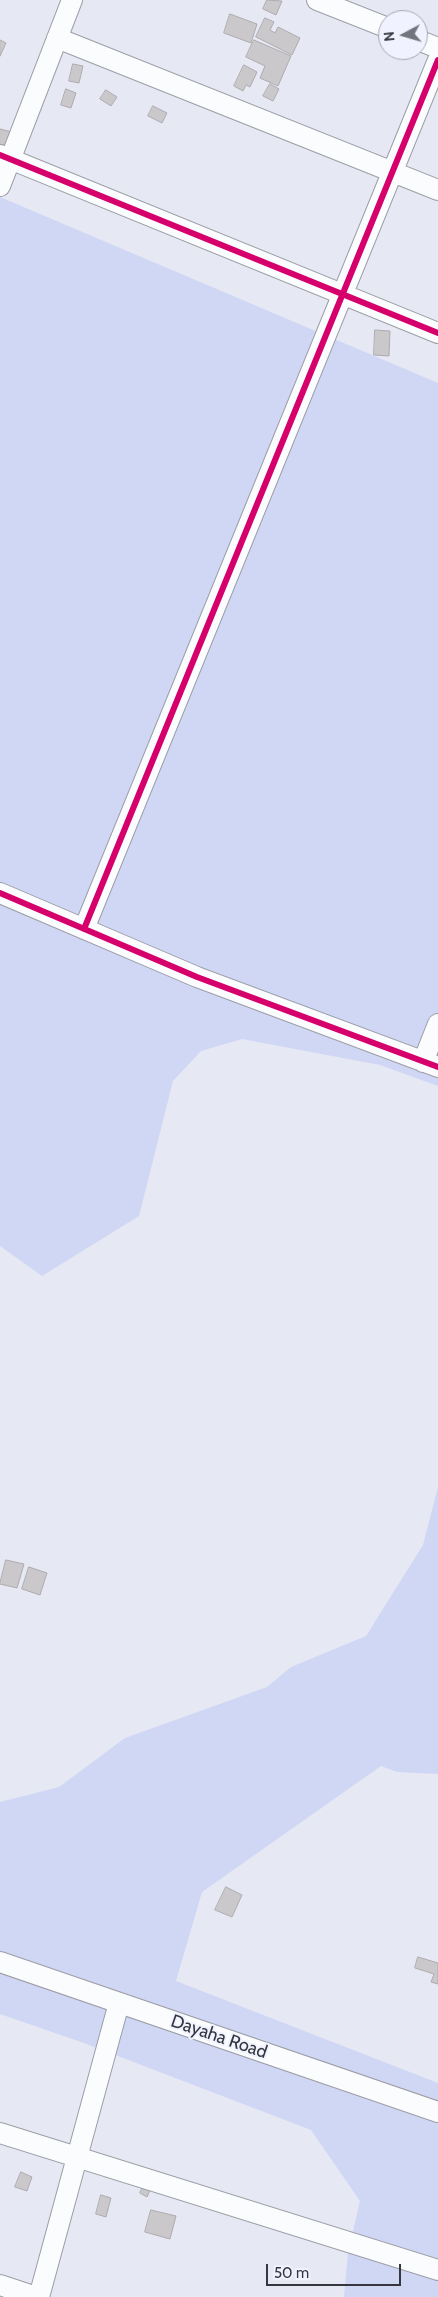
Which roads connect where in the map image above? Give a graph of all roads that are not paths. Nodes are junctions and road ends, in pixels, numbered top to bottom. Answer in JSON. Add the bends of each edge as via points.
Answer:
{"nodes":[{"id":1,"x":72,"y":0,"type":"edge"},
{"id":2,"x":317,"y":0,"type":"edge"},
{"id":3,"x":378,"y":24,"type":"edge"},
{"id":4,"x":56,"y":38,"type":"junction"},
{"id":5,"x":438,"y":60,"type":"edge"},
{"id":6,"x":5,"y":157,"type":"edge"},
{"id":7,"x":393,"y":172,"type":"junction"},
{"id":8,"x":0,"y":186,"type":"edge"},
{"id":9,"x":438,"y":190,"type":"edge"},
{"id":10,"x":343,"y":294,"type":"junction"},
{"id":11,"x":438,"y":333,"type":"edge"},
{"id":12,"x":0,"y":893,"type":"edge"},
{"id":13,"x":84,"y":929,"type":"junction"},
{"id":14,"x":438,"y":1024,"type":"edge"},
{"id":15,"x":431,"y":1065,"type":"edge"},
{"id":16,"x":0,"y":1962,"type":"edge"},
{"id":17,"x":119,"y":2003,"type":"junction"},
{"id":18,"x":438,"y":2112,"type":"edge"},
{"id":19,"x":0,"y":2132,"type":"edge"},
{"id":20,"x":438,"y":2270,"type":"edge"},
{"id":21,"x":0,"y":2285,"type":"edge"},
{"id":22,"x":38,"y":2297,"type":"edge"}],
"edges":[{"from":1,"to":4,"type":"street"},
{"from":2,"to":3,"type":"street"},
{"from":4,"to":6,"type":"street"},
{"from":4,"to":7,"type":"street"},
{"from":5,"to":7,"type":"street"},
{"from":6,"to":8,"type":"street"},
{"from":6,"to":10,"type":"street"},
{"from":7,"to":9,"type":"street"},
{"from":7,"to":10,"type":"street"},
{"from":10,"to":11,"type":"street"},
{"from":10,"to":13,"type":"street"},
{"from":12,"to":13,"type":"street"},
{"from":13,"to":15,"type":"street","via":[[197,977]]},
{"from":14,"to":15,"type":"street"},
{"from":16,"to":17,"type":"street","name":"Dayaha Road"},
{"from":17,"to":18,"type":"street","name":"Dayaha Road"},
{"from":17,"to":22,"type":"street"},
{"from":19,"to":20,"type":"street"},
{"from":21,"to":22,"type":"street"}]}
